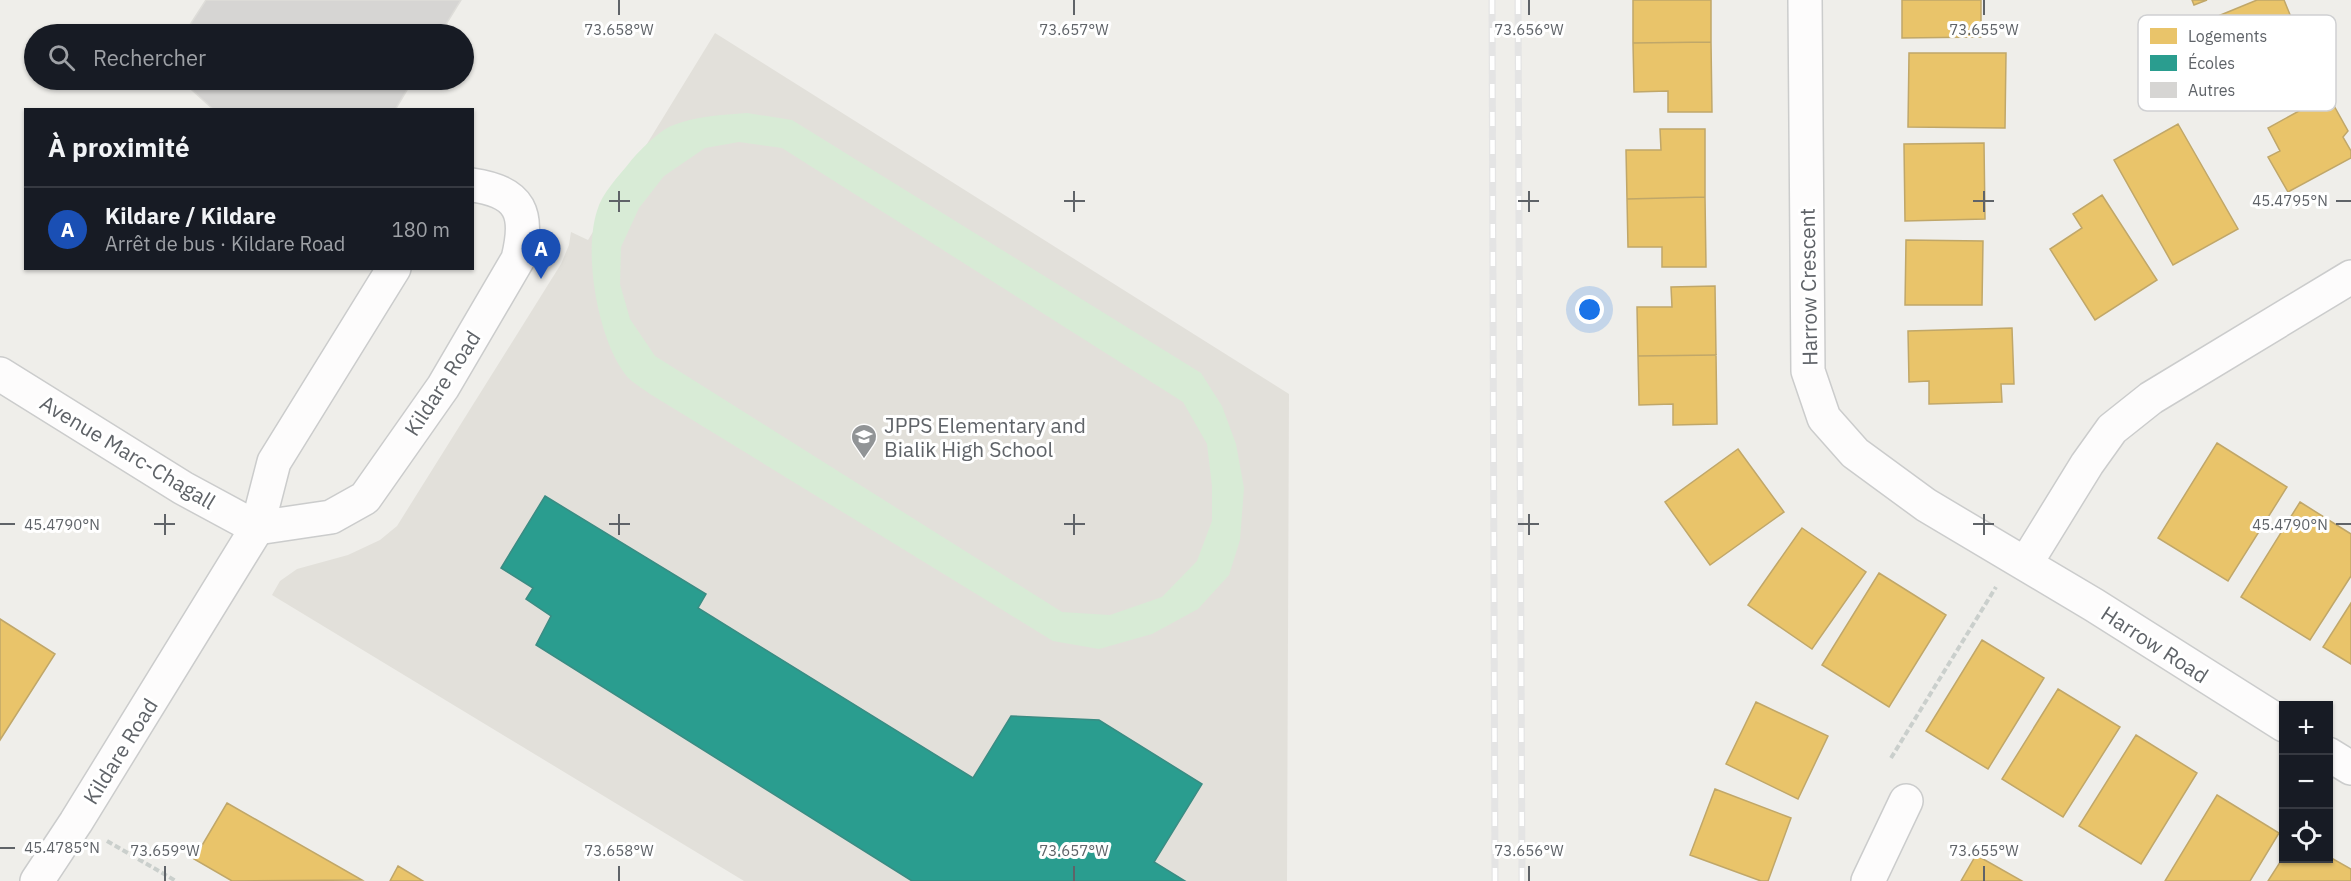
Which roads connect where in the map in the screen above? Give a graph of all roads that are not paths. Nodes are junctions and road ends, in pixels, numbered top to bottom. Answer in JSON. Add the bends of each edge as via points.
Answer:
{"nodes":[{"id":1,"x":1805,"y":0,"type":"edge"},
{"id":2,"x":474,"y":184,"type":"edge"},
{"id":3,"x":393,"y":270,"type":"edge"},
{"id":4,"x":2351,"y":277,"type":"edge"},
{"id":5,"x":0,"y":374,"type":"edge"},
{"id":6,"x":257,"y":528,"type":"junction"},
{"id":7,"x":2026,"y":563,"type":"junction"},
{"id":8,"x":2279,"y":722,"type":"edge"},
{"id":9,"x":2330,"y":755,"type":"edge"},
{"id":10,"x":2351,"y":768,"type":"edge"},
{"id":11,"x":1906,"y":801,"type":"dead end"},
{"id":12,"x":37,"y":881,"type":"edge"},
{"id":13,"x":1868,"y":881,"type":"edge"}],
"edges":[{"from":1,"to":7,"type":"street","name":"Harrow Crescent","via":[[1808,371],[1824,418],[1856,453],[1926,505]]},
{"from":2,"to":6,"type":"street","name":"Kildare Road","via":[[492,188],[511,199],[522,215],[524,236],[518,259],[442,387],[365,498],[331,517]]},
{"from":3,"to":6,"type":"street","name":"Kildare Road","via":[[274,462]]},
{"from":4,"to":7,"type":"street","via":[[2151,398],[2112,429]]},
{"from":5,"to":6,"type":"street","name":"Avenue Marc-Chagall","via":[[183,488]]},
{"from":6,"to":12,"type":"street","name":"Kildare Road"},
{"from":7,"to":8,"type":"street","name":"Harrow Road"},
{"from":9,"to":10,"type":"street"},
{"from":11,"to":13,"type":"street"}]}
